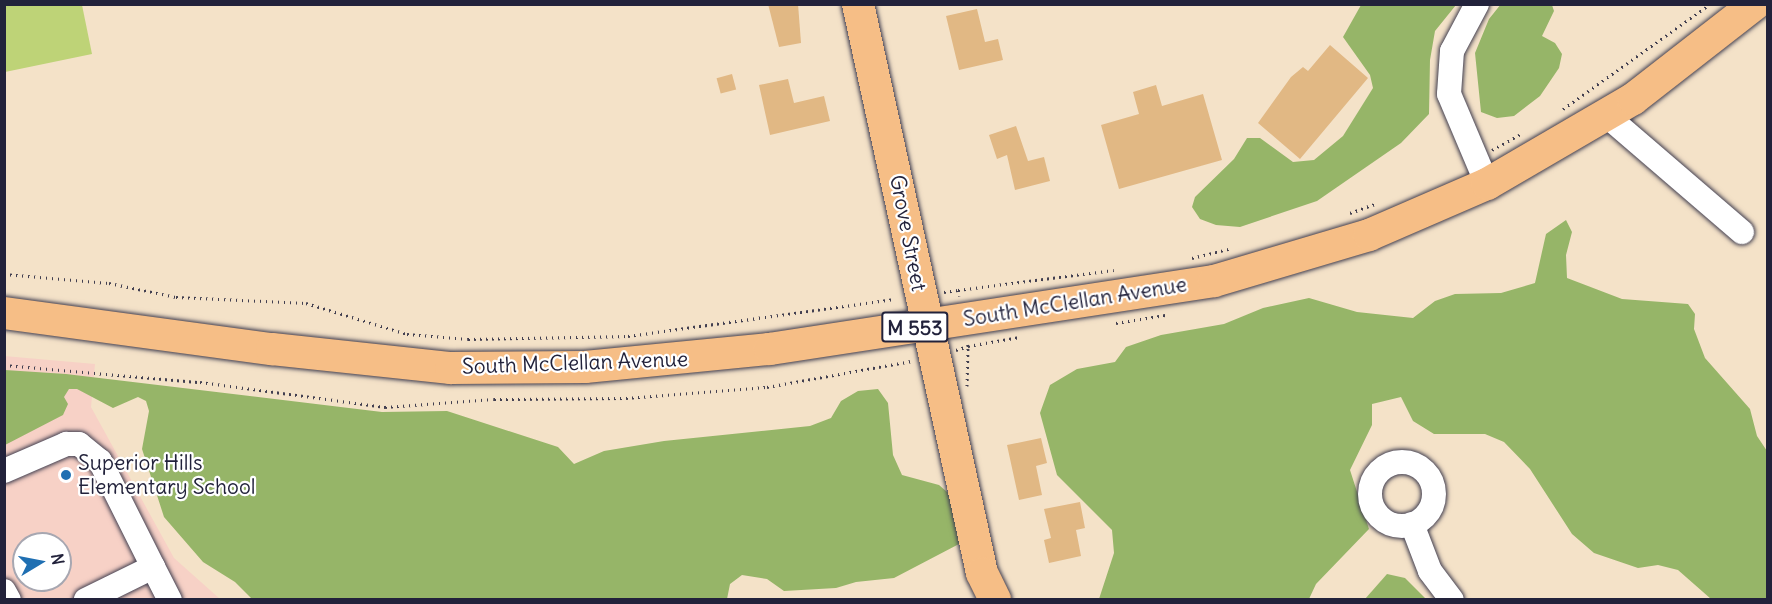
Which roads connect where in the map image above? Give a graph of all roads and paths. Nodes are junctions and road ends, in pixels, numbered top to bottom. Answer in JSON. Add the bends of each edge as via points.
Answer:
{"nodes":[{"id":1,"x":858,"y":4,"type":"edge"},
{"id":2,"x":1477,"y":4,"type":"edge"},
{"id":3,"x":1710,"y":4,"type":"edge"},
{"id":4,"x":1755,"y":4,"type":"edge"},
{"id":5,"x":1555,"y":114,"type":"dead end"},
{"id":6,"x":1607,"y":116,"type":"junction"},
{"id":7,"x":1526,"y":131,"type":"dead end"},
{"id":8,"x":1481,"y":171,"type":"junction"},
{"id":9,"x":1385,"y":200,"type":"dead end"},
{"id":10,"x":1345,"y":215,"type":"dead end"},
{"id":11,"x":1742,"y":232,"type":"dead end"},
{"id":12,"x":1235,"y":248,"type":"dead end"},
{"id":13,"x":1188,"y":259,"type":"dead end"},
{"id":14,"x":1125,"y":268,"type":"dead end"},
{"id":15,"x":4,"y":274,"type":"edge"},
{"id":16,"x":958,"y":290,"type":"dead end"},
{"id":17,"x":894,"y":299,"type":"dead end"},
{"id":18,"x":4,"y":313,"type":"edge"},
{"id":19,"x":926,"y":325,"type":"junction"},
{"id":20,"x":4,"y":471,"type":"edge"},
{"id":21,"x":1412,"y":525,"type":"dead end"},
{"id":22,"x":153,"y":567,"type":"junction"},
{"id":23,"x":4,"y":591,"type":"edge"},
{"id":24,"x":9,"y":600,"type":"edge"},
{"id":25,"x":86,"y":600,"type":"edge"},
{"id":26,"x":170,"y":600,"type":"edge"},
{"id":27,"x":995,"y":600,"type":"edge"},
{"id":28,"x":1452,"y":600,"type":"edge"}],
"edges":[{"from":1,"to":19,"type":"main road","name":"Grove Street","via":[[883,104]]},
{"from":2,"to":8,"type":"street","via":[[1452,51],[1449,94]]},
{"from":3,"to":5,"type":"path","via":[[1646,54]]},
{"from":4,"to":6,"type":"main road","name":"South McClellan Avenue","number":"M 553"},
{"from":6,"to":8,"type":"main road","name":"South McClellan Avenue","number":"M 553"},
{"from":6,"to":11,"type":"street"},
{"from":7,"to":8,"type":"path"},
{"from":8,"to":19,"type":"main road","name":"South McClellan Avenue","number":"M 553","via":[[1369,235],[1214,281]]},
{"from":9,"to":10,"type":"path"},
{"from":12,"to":13,"type":"path"},
{"from":14,"to":16,"type":"path"},
{"from":15,"to":17,"type":"path","via":[[109,283],[176,297],[306,303],[414,335],[489,340],[627,336]]},
{"from":18,"to":19,"type":"main road","name":"South McClellan Avenue","number":"M 553","via":[[272,349],[451,368],[585,367],[685,359]]},
{"from":19,"to":27,"type":"main road","name":"Grove Street","via":[[982,573]]},
{"from":20,"to":22,"type":"street","via":[[66,444],[88,449],[100,461]]},
{"from":21,"to":28,"type":"street","via":[[1430,571]]},
{"from":22,"to":25,"type":"street"},
{"from":22,"to":26,"type":"street"},
{"from":23,"to":24,"type":"street"}]}
